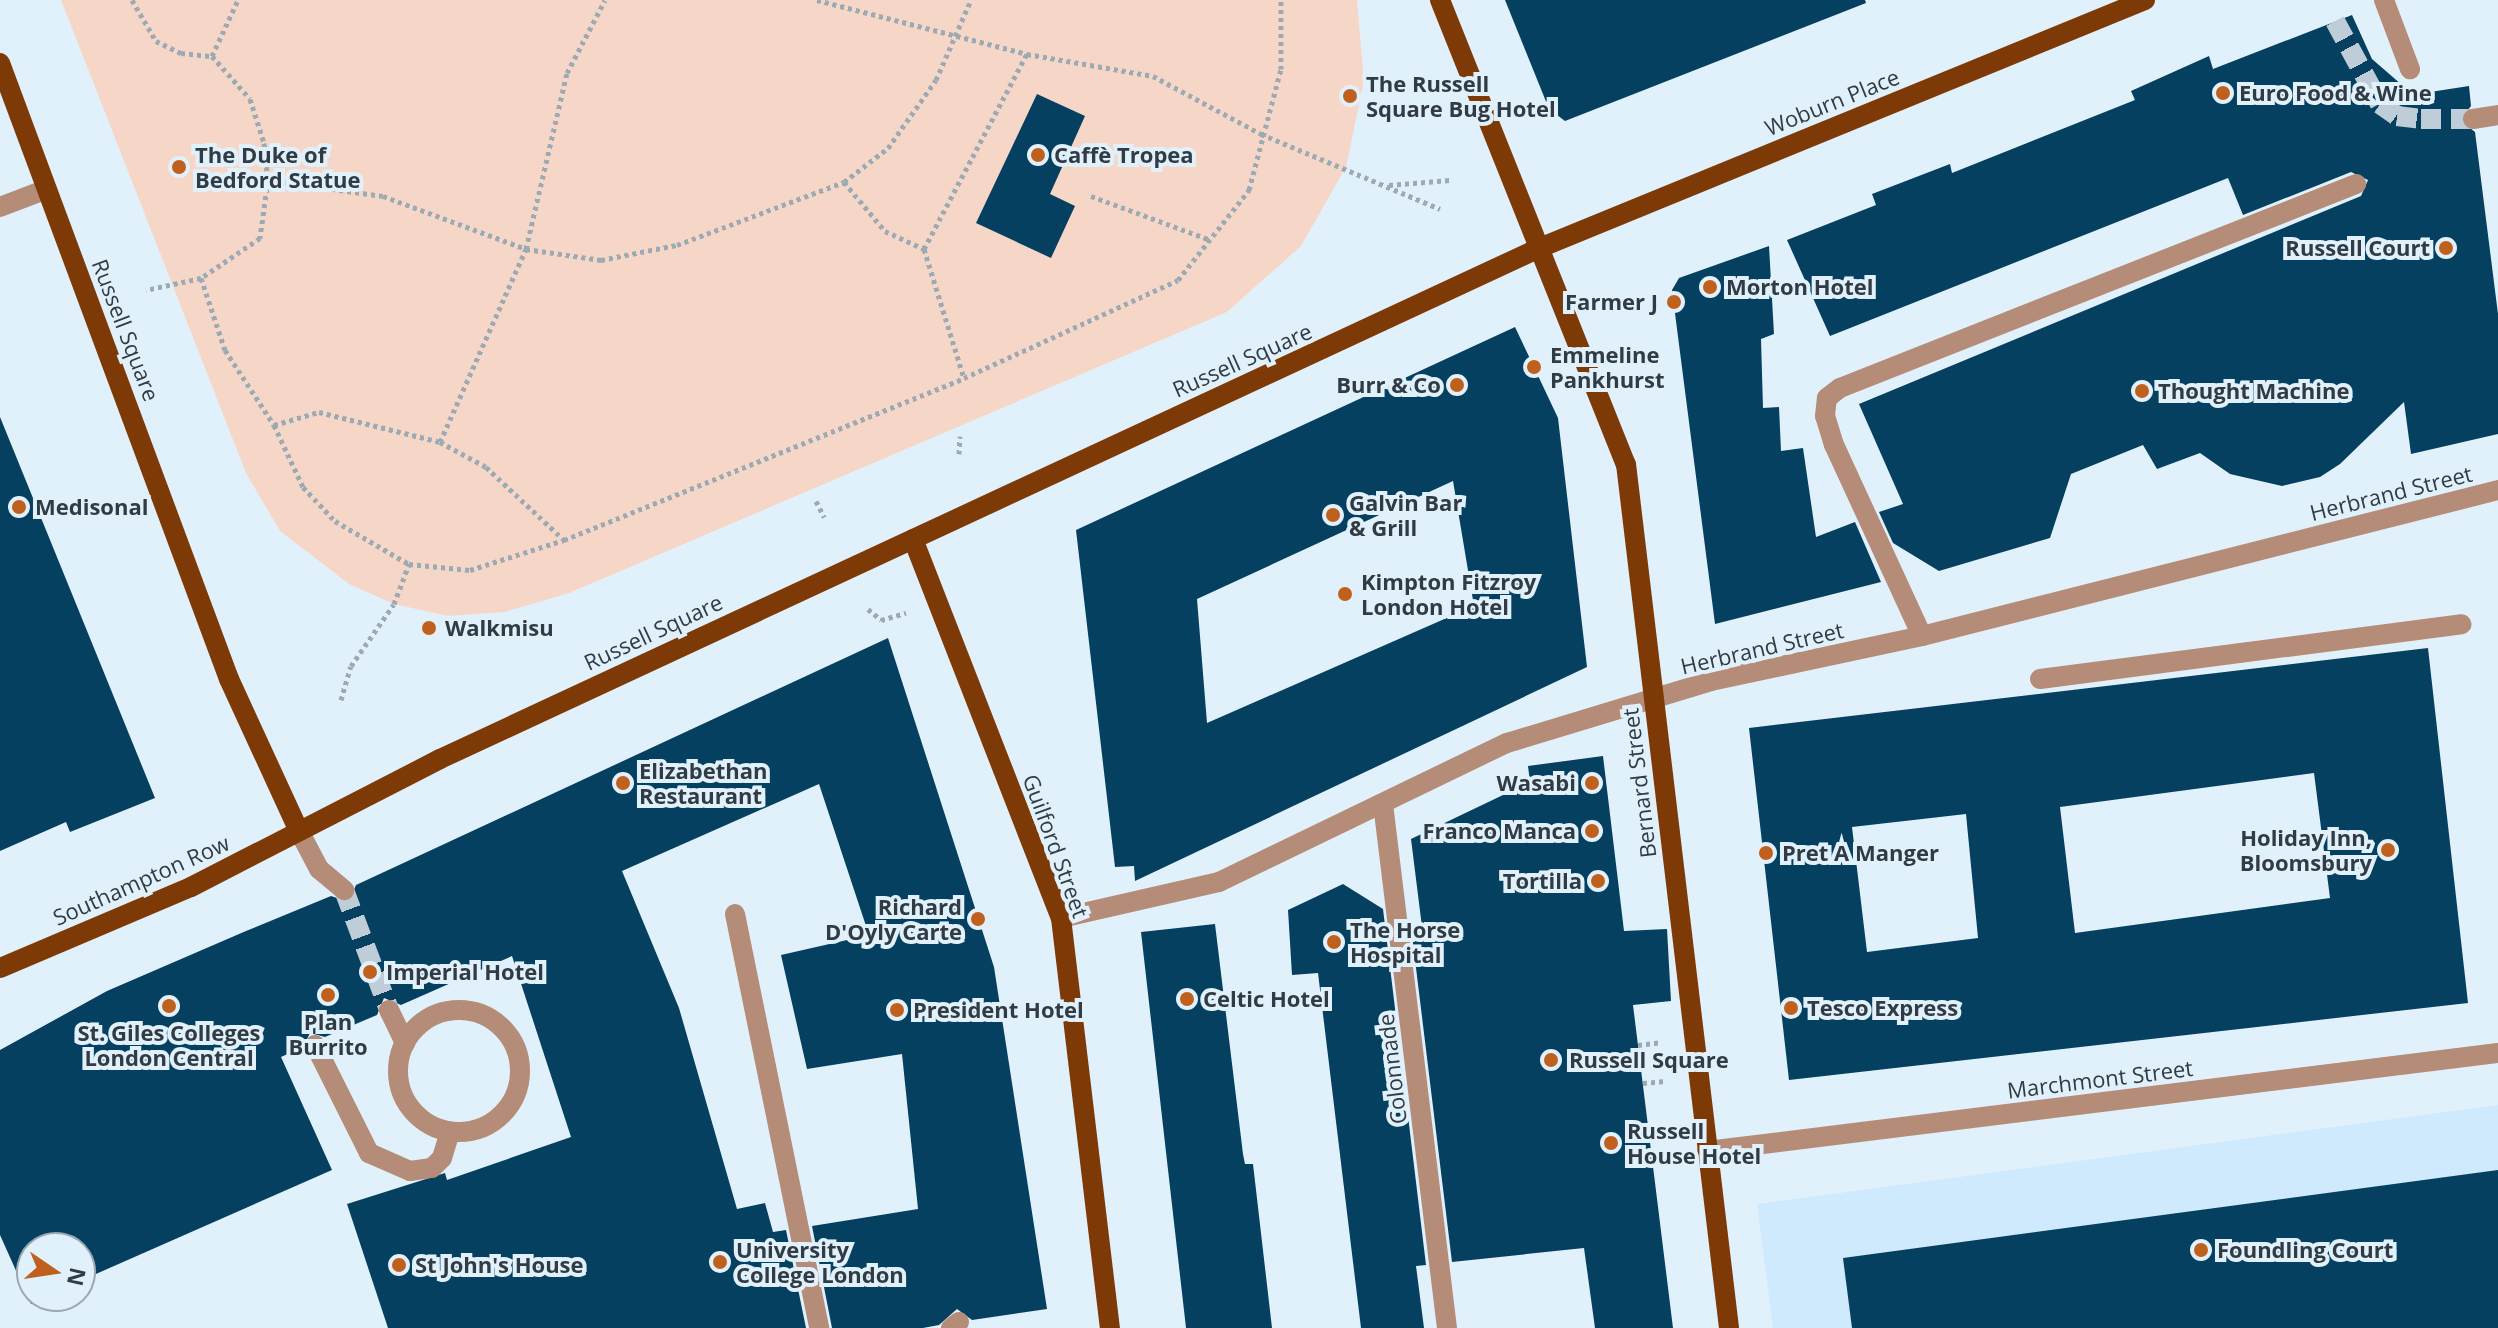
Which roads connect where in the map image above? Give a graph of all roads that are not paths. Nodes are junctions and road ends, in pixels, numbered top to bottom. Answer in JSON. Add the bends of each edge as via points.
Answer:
{"nodes":[{"id":1,"x":1440,"y":0,"type":"edge"},
{"id":2,"x":2145,"y":0,"type":"edge"},
{"id":3,"x":2384,"y":0,"type":"edge"},
{"id":4,"x":0,"y":63,"type":"edge"},
{"id":5,"x":2410,"y":69,"type":"dead end"},
{"id":6,"x":2498,"y":115,"type":"edge"},
{"id":7,"x":2473,"y":119,"type":"tunnel mouth"},
{"id":8,"x":2356,"y":184,"type":"dead end"},
{"id":9,"x":47,"y":189,"type":"junction"},
{"id":10,"x":0,"y":207,"type":"edge"},
{"id":11,"x":1537,"y":249,"type":"junction"},
{"id":12,"x":2498,"y":490,"type":"edge"},
{"id":13,"x":913,"y":539,"type":"junction"},
{"id":14,"x":2461,"y":624,"type":"dead end"},
{"id":15,"x":1922,"y":636,"type":"junction"},
{"id":16,"x":2040,"y":679,"type":"dead end"},
{"id":17,"x":1654,"y":699,"type":"junction"},
{"id":18,"x":1383,"y":804,"type":"junction"},
{"id":19,"x":299,"y":831,"type":"junction"},
{"id":20,"x":344,"y":890,"type":"tunnel mouth"},
{"id":21,"x":735,"y":914,"type":"dead end"},
{"id":22,"x":1061,"y":918,"type":"junction"},
{"id":23,"x":0,"y":968,"type":"edge"},
{"id":24,"x":389,"y":1010,"type":"tunnel mouth"},
{"id":25,"x":405,"y":1043,"type":"junction"},
{"id":26,"x":315,"y":1045,"type":"dead end"},
{"id":27,"x":2498,"y":1053,"type":"edge"},
{"id":28,"x":450,"y":1132,"type":"junction"},
{"id":29,"x":1707,"y":1151,"type":"junction"},
{"id":30,"x":819,"y":1328,"type":"edge"},
{"id":31,"x":1110,"y":1328,"type":"edge"},
{"id":32,"x":1447,"y":1328,"type":"edge"},
{"id":33,"x":1729,"y":1328,"type":"edge"}],
"edges":[{"from":1,"to":11,"type":"main road"},
{"from":2,"to":11,"type":"main road","name":"Woburn Place"},
{"from":3,"to":5,"type":"street"},
{"from":4,"to":9,"type":"main road","name":"Russell Square"},
{"from":6,"to":7,"type":"street"},
{"from":8,"to":15,"type":"street","via":[[1840,388],[1827,398],[1825,416],[1834,445]]},
{"from":9,"to":10,"type":"street"},
{"from":9,"to":19,"type":"main road","name":"Russell Square","via":[[229,679]]},
{"from":11,"to":13,"type":"main road","name":"Russell Square"},
{"from":11,"to":17,"type":"main road","name":"Bernard Street","via":[[1626,464]]},
{"from":12,"to":15,"type":"street","name":"Herbrand Street"},
{"from":13,"to":19,"type":"main road","name":"Russell Square","via":[[466,746]]},
{"from":13,"to":22,"type":"main road","name":"Guilford Street"},
{"from":14,"to":16,"type":"street"},
{"from":15,"to":17,"type":"street","name":"Herbrand Street","via":[[1711,681]]},
{"from":17,"to":18,"type":"street","name":"Herbrand Street","via":[[1507,743]]},
{"from":17,"to":29,"type":"main road","name":"Bernard Street"},
{"from":18,"to":22,"type":"street","name":"Herbrand Street","via":[[1219,882]]},
{"from":18,"to":32,"type":"street","name":"Colonnade"},
{"from":19,"to":20,"type":"street","via":[[319,869]]},
{"from":19,"to":23,"type":"main road","name":"Southampton Row","via":[[191,887]]},
{"from":21,"to":30,"type":"street"},
{"from":22,"to":31,"type":"main road","name":"Guilford Street"},
{"from":24,"to":25,"type":"street"},
{"from":25,"to":28,"type":"street","via":[[398,1081],[404,1099],[416,1115]]},
{"from":25,"to":28,"type":"street","via":[[426,1021],[454,1010],[475,1012],[509,1035],[521,1073],[506,1112],[480,1128]]},
{"from":26,"to":28,"type":"street","via":[[356,1131],[379,1160],[410,1171],[432,1168],[442,1158]]},
{"from":27,"to":29,"type":"street","name":"Marchmont Street"},
{"from":29,"to":33,"type":"main road","name":"Bernard Street"}]}
